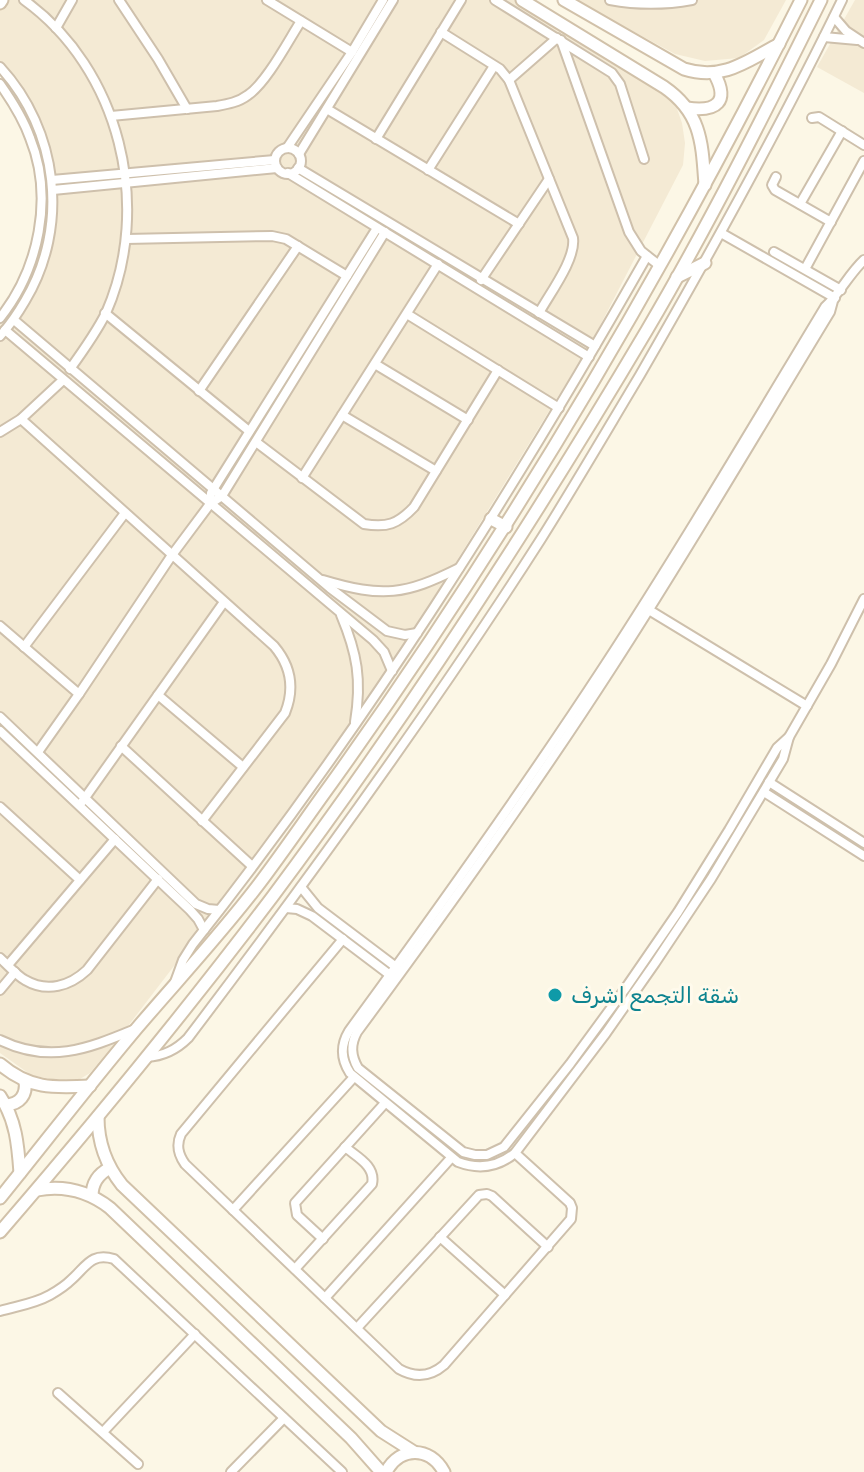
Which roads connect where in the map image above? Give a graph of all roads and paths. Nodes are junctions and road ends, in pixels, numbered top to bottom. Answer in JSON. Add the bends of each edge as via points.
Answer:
{"nodes":[{"id":1,"x":24,"y":0,"type":"edge"},
{"id":2,"x":72,"y":0,"type":"edge"},
{"id":3,"x":119,"y":0,"type":"edge"},
{"id":4,"x":267,"y":0,"type":"edge"},
{"id":5,"x":393,"y":0,"type":"edge"},
{"id":6,"x":461,"y":0,"type":"edge"},
{"id":7,"x":495,"y":0,"type":"edge"},
{"id":8,"x":522,"y":0,"type":"edge"},
{"id":9,"x":564,"y":0,"type":"edge"},
{"id":10,"x":610,"y":0,"type":"edge"},
{"id":11,"x":692,"y":0,"type":"edge"},
{"id":12,"x":801,"y":0,"type":"edge"},
{"id":13,"x":821,"y":0,"type":"edge"},
{"id":14,"x":842,"y":0,"type":"edge"},
{"id":15,"x":382,"y":1,"type":"edge"},
{"id":16,"x":834,"y":17,"type":"junction"},
{"id":17,"x":301,"y":21,"type":"junction"},
{"id":18,"x":56,"y":28,"type":"junction"},
{"id":19,"x":441,"y":32,"type":"junction"},
{"id":20,"x":824,"y":37,"type":"junction"},
{"id":21,"x":559,"y":39,"type":"junction"},
{"id":22,"x":861,"y":42,"type":"edge"},
{"id":23,"x":779,"y":44,"type":"junction"},
{"id":24,"x":352,"y":52,"type":"junction"},
{"id":25,"x":494,"y":66,"type":"junction"},
{"id":26,"x":0,"y":67,"type":"edge"},
{"id":27,"x":714,"y":73,"type":"junction"},
{"id":28,"x":509,"y":80,"type":"junction"},
{"id":29,"x":0,"y":84,"type":"edge"},
{"id":30,"x":687,"y":108,"type":"junction"},
{"id":31,"x":187,"y":109,"type":"junction"},
{"id":32,"x":327,"y":109,"type":"junction"},
{"id":33,"x":111,"y":116,"type":"junction"},
{"id":34,"x":812,"y":118,"type":"dead end"},
{"id":35,"x":842,"y":131,"type":"junction"},
{"id":36,"x":376,"y":139,"type":"junction"},
{"id":37,"x":864,"y":145,"type":"edge"},
{"id":38,"x":287,"y":148,"type":"junction"},
{"id":39,"x":299,"y":154,"type":"junction"},
{"id":40,"x":644,"y":159,"type":"dead end"},
{"id":41,"x":864,"y":161,"type":"edge"},
{"id":42,"x":276,"y":164,"type":"junction"},
{"id":43,"x":298,"y":168,"type":"junction"},
{"id":44,"x":428,"y":170,"type":"junction"},
{"id":45,"x":288,"y":173,"type":"junction"},
{"id":46,"x":776,"y":177,"type":"dead end"},
{"id":47,"x":126,"y":178,"type":"junction"},
{"id":48,"x":549,"y":179,"type":"junction"},
{"id":49,"x":52,"y":185,"type":"junction"},
{"id":50,"x":705,"y":185,"type":"junction"},
{"id":51,"x":800,"y":204,"type":"junction"},
{"id":52,"x":831,"y":222,"type":"junction"},
{"id":53,"x":519,"y":224,"type":"junction"},
{"id":54,"x":381,"y":230,"type":"junction"},
{"id":55,"x":721,"y":233,"type":"junction"},
{"id":56,"x":126,"y":239,"type":"junction"},
{"id":57,"x":298,"y":246,"type":"junction"},
{"id":58,"x":774,"y":252,"type":"dead end"},
{"id":59,"x":647,"y":256,"type":"junction"},
{"id":60,"x":864,"y":260,"type":"edge"},
{"id":61,"x":705,"y":263,"type":"junction"},
{"id":62,"x":438,"y":264,"type":"junction"},
{"id":63,"x":660,"y":266,"type":"junction"},
{"id":64,"x":805,"y":269,"type":"junction"},
{"id":65,"x":347,"y":276,"type":"junction"},
{"id":66,"x":676,"y":277,"type":"junction"},
{"id":67,"x":483,"y":278,"type":"junction"},
{"id":68,"x":476,"y":288,"type":"junction"},
{"id":69,"x":841,"y":290,"type":"junction"},
{"id":70,"x":341,"y":294,"type":"junction"},
{"id":71,"x":834,"y":300,"type":"junction"},
{"id":72,"x":105,"y":313,"type":"junction"},
{"id":73,"x":539,"y":313,"type":"junction"},
{"id":74,"x":407,"y":314,"type":"junction"},
{"id":75,"x":0,"y":318,"type":"edge"},
{"id":76,"x":14,"y":320,"type":"junction"},
{"id":77,"x":3,"y":333,"type":"edge"},
{"id":78,"x":595,"y":346,"type":"junction"},
{"id":79,"x":589,"y":357,"type":"junction"},
{"id":80,"x":375,"y":364,"type":"junction"},
{"id":81,"x":70,"y":369,"type":"junction"},
{"id":82,"x":498,"y":370,"type":"junction"},
{"id":83,"x":63,"y":380,"type":"junction"},
{"id":84,"x":199,"y":391,"type":"junction"},
{"id":85,"x":559,"y":408,"type":"junction"},
{"id":86,"x":342,"y":415,"type":"junction"},
{"id":87,"x":21,"y":419,"type":"junction"},
{"id":88,"x":468,"y":420,"type":"junction"},
{"id":89,"x":249,"y":431,"type":"junction"},
{"id":90,"x":0,"y":432,"type":"edge"},
{"id":91,"x":559,"y":441,"type":"junction"},
{"id":92,"x":256,"y":442,"type":"junction"},
{"id":93,"x":574,"y":450,"type":"junction"},
{"id":94,"x":548,"y":459,"type":"junction"},
{"id":95,"x":563,"y":468,"type":"junction"},
{"id":96,"x":436,"y":471,"type":"junction"},
{"id":97,"x":302,"y":478,"type":"junction"},
{"id":98,"x":213,"y":490,"type":"junction"},
{"id":99,"x":222,"y":496,"type":"junction"},
{"id":100,"x":210,"y":504,"type":"junction"},
{"id":101,"x":125,"y":513,"type":"junction"},
{"id":102,"x":702,"y":518,"type":"junction"},
{"id":103,"x":491,"y":519,"type":"junction"},
{"id":104,"x":506,"y":527,"type":"junction"},
{"id":105,"x":172,"y":555,"type":"junction"},
{"id":106,"x":460,"y":567,"type":"junction"},
{"id":107,"x":317,"y":578,"type":"junction"},
{"id":108,"x":864,"y":599,"type":"edge"},
{"id":109,"x":224,"y":602,"type":"junction"},
{"id":110,"x":649,"y":610,"type":"junction"},
{"id":111,"x":340,"y":614,"type":"junction"},
{"id":112,"x":0,"y":626,"type":"edge"},
{"id":113,"x":417,"y":633,"type":"junction"},
{"id":114,"x":24,"y":647,"type":"junction"},
{"id":115,"x":608,"y":668,"type":"junction"},
{"id":116,"x":392,"y":671,"type":"junction"},
{"id":117,"x":79,"y":694,"type":"junction"},
{"id":118,"x":158,"y":695,"type":"junction"},
{"id":119,"x":807,"y":706,"type":"junction"},
{"id":120,"x":0,"y":717,"type":"edge"},
{"id":121,"x":354,"y":727,"type":"junction"},
{"id":122,"x":0,"y":731,"type":"edge"},
{"id":123,"x":789,"y":737,"type":"junction"},
{"id":124,"x":121,"y":746,"type":"junction"},
{"id":125,"x":554,"y":748,"type":"junction"},
{"id":126,"x":38,"y":752,"type":"junction"},
{"id":127,"x":243,"y":767,"type":"junction"},
{"id":128,"x":769,"y":782,"type":"junction"},
{"id":129,"x":764,"y":792,"type":"junction"},
{"id":130,"x":82,"y":802,"type":"junction"},
{"id":131,"x":0,"y":807,"type":"edge"},
{"id":132,"x":202,"y":821,"type":"junction"},
{"id":133,"x":729,"y":830,"type":"junction"},
{"id":134,"x":738,"y":835,"type":"junction"},
{"id":135,"x":115,"y":839,"type":"junction"},
{"id":136,"x":864,"y":843,"type":"edge"},
{"id":137,"x":864,"y":856,"type":"edge"},
{"id":138,"x":252,"y":866,"type":"junction"},
{"id":139,"x":158,"y":879,"type":"junction"},
{"id":140,"x":80,"y":880,"type":"junction"},
{"id":141,"x":301,"y":887,"type":"junction"},
{"id":142,"x":314,"y":904,"type":"junction"},
{"id":143,"x":286,"y":908,"type":"junction"},
{"id":144,"x":219,"y":910,"type":"junction"},
{"id":145,"x":307,"y":913,"type":"junction"},
{"id":146,"x":333,"y":925,"type":"junction"},
{"id":147,"x":204,"y":930,"type":"junction"},
{"id":148,"x":343,"y":939,"type":"junction"},
{"id":149,"x":0,"y":958,"type":"edge"},
{"id":150,"x":651,"y":960,"type":"junction"},
{"id":151,"x":11,"y":969,"type":"junction"},
{"id":152,"x":392,"y":975,"type":"junction"},
{"id":153,"x":173,"y":986,"type":"junction"},
{"id":154,"x":0,"y":990,"type":"edge"},
{"id":155,"x":138,"y":1028,"type":"junction"},
{"id":156,"x":0,"y":1040,"type":"edge"},
{"id":157,"x":147,"y":1057,"type":"junction"},
{"id":158,"x":0,"y":1064,"type":"edge"},
{"id":159,"x":354,"y":1077,"type":"junction"},
{"id":160,"x":25,"y":1081,"type":"junction"},
{"id":161,"x":90,"y":1086,"type":"junction"},
{"id":162,"x":3,"y":1100,"type":"edge"},
{"id":163,"x":385,"y":1103,"type":"junction"},
{"id":164,"x":534,"y":1111,"type":"junction"},
{"id":165,"x":98,"y":1117,"type":"junction"},
{"id":166,"x":542,"y":1117,"type":"junction"},
{"id":167,"x":60,"y":1122,"type":"junction"},
{"id":168,"x":80,"y":1139,"type":"junction"},
{"id":169,"x":44,"y":1142,"type":"junction"},
{"id":170,"x":345,"y":1147,"type":"junction"},
{"id":171,"x":515,"y":1153,"type":"junction"},
{"id":172,"x":64,"y":1158,"type":"junction"},
{"id":173,"x":451,"y":1158,"type":"junction"},
{"id":174,"x":110,"y":1168,"type":"junction"},
{"id":175,"x":20,"y":1173,"type":"junction"},
{"id":176,"x":37,"y":1190,"type":"junction"},
{"id":177,"x":92,"y":1196,"type":"junction"},
{"id":178,"x":0,"y":1198,"type":"edge"},
{"id":179,"x":233,"y":1210,"type":"junction"},
{"id":180,"x":0,"y":1232,"type":"edge"},
{"id":181,"x":440,"y":1237,"type":"junction"},
{"id":182,"x":323,"y":1239,"type":"junction"},
{"id":183,"x":548,"y":1247,"type":"junction"},
{"id":184,"x":295,"y":1269,"type":"junction"},
{"id":185,"x":505,"y":1295,"type":"junction"},
{"id":186,"x":325,"y":1298,"type":"junction"},
{"id":187,"x":0,"y":1311,"type":"edge"},
{"id":188,"x":357,"y":1328,"type":"junction"},
{"id":189,"x":195,"y":1334,"type":"junction"},
{"id":190,"x":58,"y":1393,"type":"dead end"},
{"id":191,"x":284,"y":1418,"type":"junction"},
{"id":192,"x":103,"y":1432,"type":"junction"},
{"id":193,"x":414,"y":1452,"type":"junction"},
{"id":194,"x":138,"y":1464,"type":"dead end"},
{"id":195,"x":231,"y":1472,"type":"edge"},
{"id":196,"x":342,"y":1472,"type":"edge"},
{"id":197,"x":384,"y":1472,"type":"edge"},
{"id":198,"x":444,"y":1472,"type":"edge"}],
"edges":[{"from":1,"to":18,"type":"street"},
{"from":2,"to":18,"type":"street"},
{"from":3,"to":31,"type":"street"},
{"from":4,"to":17,"type":"street"},
{"from":5,"to":32,"type":"street"},
{"from":6,"to":19,"type":"street"},
{"from":7,"to":21,"type":"street"},
{"from":8,"to":30,"type":"street","via":[[664,87]]},
{"from":9,"to":27,"type":"street","via":[[684,69]]},
{"from":10,"to":11,"type":"street"},
{"from":12,"to":23,"type":"street"},
{"from":13,"to":66,"type":"street"},
{"from":14,"to":16,"type":"street"},
{"from":15,"to":24,"type":"street"},
{"from":16,"to":20,"type":"street"},
{"from":16,"to":22,"type":"street"},
{"from":17,"to":24,"type":"street"},
{"from":17,"to":31,"type":"street","via":[[248,95],[233,103]]},
{"from":18,"to":33,"type":"street","via":[[97,84]]},
{"from":19,"to":25,"type":"street"},
{"from":19,"to":36,"type":"street"},
{"from":20,"to":22,"type":"street"},
{"from":20,"to":55,"type":"street"},
{"from":21,"to":28,"type":"street"},
{"from":21,"to":40,"type":"street","via":[[616,78]]},
{"from":21,"to":59,"type":"street","via":[[629,232]]},
{"from":23,"to":27,"type":"street","via":[[736,68]]},
{"from":23,"to":50,"type":"street"},
{"from":24,"to":38,"type":"street"},
{"from":25,"to":28,"type":"street"},
{"from":25,"to":44,"type":"street"},
{"from":26,"to":49,"type":"street","via":[[32,113]]},
{"from":27,"to":30,"type":"street","via":[[721,90],[717,104],[704,110]]},
{"from":28,"to":48,"type":"street"},
{"from":29,"to":75,"type":"street","via":[[31,140],[40,174],[41,210],[25,278]]},
{"from":30,"to":50,"type":"street","via":[[700,137]]},
{"from":31,"to":33,"type":"street"},
{"from":32,"to":36,"type":"street"},
{"from":32,"to":39,"type":"street"},
{"from":33,"to":47,"type":"street"},
{"from":34,"to":35,"type":"street"},
{"from":35,"to":37,"type":"street"},
{"from":35,"to":51,"type":"street"},
{"from":36,"to":44,"type":"street"},
{"from":38,"to":39,"type":"street"},
{"from":38,"to":42,"type":"street","via":[[280,150]]},
{"from":39,"to":43,"type":"street"},
{"from":41,"to":52,"type":"street"},
{"from":42,"to":45,"type":"street"},
{"from":42,"to":47,"type":"street"},
{"from":43,"to":45,"type":"street"},
{"from":43,"to":67,"type":"street"},
{"from":44,"to":53,"type":"street"},
{"from":45,"to":54,"type":"street"},
{"from":46,"to":51,"type":"street","via":[[774,188]]},
{"from":47,"to":49,"type":"street"},
{"from":47,"to":56,"type":"street"},
{"from":48,"to":53,"type":"street"},
{"from":48,"to":73,"type":"street","via":[[574,243]]},
{"from":49,"to":76,"type":"street","via":[[45,256]]},
{"from":50,"to":63,"type":"street"},
{"from":51,"to":52,"type":"street"},
{"from":52,"to":64,"type":"street"},
{"from":53,"to":67,"type":"street"},
{"from":54,"to":62,"type":"street"},
{"from":54,"to":65,"type":"street"},
{"from":54,"to":70,"type":"street"},
{"from":55,"to":61,"type":"street"},
{"from":55,"to":71,"type":"street"},
{"from":56,"to":57,"type":"street","via":[[272,236]]},
{"from":56,"to":72,"type":"street"},
{"from":57,"to":65,"type":"street"},
{"from":57,"to":84,"type":"street"},
{"from":58,"to":64,"type":"street"},
{"from":59,"to":63,"type":"street"},
{"from":59,"to":78,"type":"street"},
{"from":60,"to":69,"type":"street"},
{"from":61,"to":66,"type":"street"},
{"from":61,"to":141,"type":"street","via":[[541,538]]},
{"from":62,"to":68,"type":"street"},
{"from":62,"to":74,"type":"street"},
{"from":63,"to":91,"type":"street"},
{"from":64,"to":69,"type":"street"},
{"from":65,"to":70,"type":"street"},
{"from":66,"to":93,"type":"street"},
{"from":67,"to":68,"type":"street"},
{"from":67,"to":73,"type":"street"},
{"from":68,"to":79,"type":"street"},
{"from":69,"to":71,"type":"street"},
{"from":70,"to":89,"type":"street"},
{"from":70,"to":92,"type":"street"},
{"from":71,"to":102,"type":"street","via":[[825,307]]},
{"from":72,"to":81,"type":"street"},
{"from":72,"to":84,"type":"street"},
{"from":73,"to":78,"type":"street"},
{"from":74,"to":80,"type":"street"},
{"from":74,"to":82,"type":"street"},
{"from":76,"to":77,"type":"street"},
{"from":76,"to":81,"type":"street"},
{"from":77,"to":83,"type":"street"},
{"from":78,"to":79,"type":"street"},
{"from":79,"to":85,"type":"street"},
{"from":80,"to":86,"type":"street"},
{"from":80,"to":88,"type":"street"},
{"from":81,"to":98,"type":"street"},
{"from":82,"to":85,"type":"street"},
{"from":82,"to":88,"type":"street"},
{"from":83,"to":87,"type":"street"},
{"from":83,"to":100,"type":"street"},
{"from":84,"to":89,"type":"street"},
{"from":85,"to":103,"type":"street"},
{"from":86,"to":96,"type":"street"},
{"from":86,"to":97,"type":"street"},
{"from":87,"to":90,"type":"street"},
{"from":87,"to":101,"type":"street"},
{"from":88,"to":96,"type":"street"},
{"from":89,"to":98,"type":"street"},
{"from":91,"to":93,"type":"street"},
{"from":91,"to":94,"type":"street"},
{"from":92,"to":97,"type":"street"},
{"from":92,"to":99,"type":"street"},
{"from":93,"to":95,"type":"street"},
{"from":94,"to":95,"type":"street"},
{"from":94,"to":104,"type":"street"},
{"from":95,"to":157,"type":"street","via":[[346,795]]},
{"from":96,"to":97,"type":"street","via":[[404,517],[378,527],[364,524]]},
{"from":98,"to":99,"type":"street"},
{"from":98,"to":100,"type":"street"},
{"from":99,"to":100,"type":"street"},
{"from":99,"to":107,"type":"street"},
{"from":100,"to":105,"type":"street"},
{"from":100,"to":111,"type":"street"},
{"from":101,"to":105,"type":"street"},
{"from":101,"to":114,"type":"street"},
{"from":102,"to":110,"type":"street"},
{"from":102,"to":115,"type":"street"},
{"from":103,"to":104,"type":"street"},
{"from":103,"to":106,"type":"street"},
{"from":104,"to":153,"type":"street","via":[[276,861]]},
{"from":105,"to":109,"type":"street"},
{"from":105,"to":117,"type":"street"},
{"from":106,"to":107,"type":"street","via":[[415,588],[388,592]]},
{"from":106,"to":113,"type":"street"},
{"from":107,"to":113,"type":"street","via":[[382,629]]},
{"from":108,"to":119,"type":"street"},
{"from":109,"to":118,"type":"street"},
{"from":109,"to":127,"type":"street","via":[[280,653],[290,677],[285,713]]},
{"from":110,"to":115,"type":"street"},
{"from":110,"to":119,"type":"street"},
{"from":111,"to":116,"type":"street","via":[[379,645]]},
{"from":111,"to":121,"type":"street","via":[[358,669]]},
{"from":112,"to":114,"type":"street"},
{"from":113,"to":116,"type":"street"},
{"from":114,"to":117,"type":"street"},
{"from":115,"to":125,"type":"street"},
{"from":116,"to":121,"type":"street"},
{"from":117,"to":126,"type":"street"},
{"from":118,"to":124,"type":"street"},
{"from":118,"to":127,"type":"street"},
{"from":119,"to":123,"type":"street"},
{"from":120,"to":126,"type":"street"},
{"from":121,"to":138,"type":"street"},
{"from":122,"to":130,"type":"street"},
{"from":123,"to":128,"type":"street"},
{"from":123,"to":133,"type":"street","via":[[777,748]]},
{"from":124,"to":130,"type":"street"},
{"from":124,"to":132,"type":"street"},
{"from":125,"to":152,"type":"street"},
{"from":125,"to":152,"type":"street","via":[[477,867]]},
{"from":126,"to":130,"type":"street"},
{"from":127,"to":132,"type":"street"},
{"from":128,"to":129,"type":"street"},
{"from":128,"to":136,"type":"street"},
{"from":129,"to":134,"type":"street"},
{"from":129,"to":137,"type":"street"},
{"from":130,"to":135,"type":"street"},
{"from":130,"to":144,"type":"street","via":[[196,904]]},
{"from":131,"to":140,"type":"street"},
{"from":132,"to":138,"type":"street"},
{"from":133,"to":134,"type":"street"},
{"from":133,"to":150,"type":"street"},
{"from":134,"to":150,"type":"street"},
{"from":135,"to":139,"type":"street"},
{"from":135,"to":140,"type":"street"},
{"from":138,"to":144,"type":"street"},
{"from":139,"to":147,"type":"street"},
{"from":139,"to":151,"type":"street","via":[[77,980],[41,986]]},
{"from":140,"to":151,"type":"street"},
{"from":141,"to":142,"type":"street"},
{"from":141,"to":143,"type":"street"},
{"from":142,"to":145,"type":"street"},
{"from":142,"to":146,"type":"street"},
{"from":143,"to":145,"type":"street"},
{"from":143,"to":157,"type":"street","via":[[188,1038],[166,1053]]},
{"from":144,"to":147,"type":"street"},
{"from":145,"to":146,"type":"street"},
{"from":146,"to":148,"type":"street"},
{"from":146,"to":152,"type":"street"},
{"from":147,"to":153,"type":"street","via":[[187,951]]},
{"from":148,"to":152,"type":"street"},
{"from":148,"to":179,"type":"street","via":[[181,1134],[179,1153],[185,1164]]},
{"from":149,"to":151,"type":"street"},
{"from":150,"to":164,"type":"street"},
{"from":150,"to":166,"type":"street","via":[[606,1033]]},
{"from":151,"to":154,"type":"street"},
{"from":152,"to":159,"type":"street","via":[[344,1041],[343,1058]]},
{"from":152,"to":164,"type":"street","via":[[354,1037],[352,1053],[362,1072],[458,1149],[475,1155],[504,1147]]},
{"from":153,"to":155,"type":"street"},
{"from":155,"to":156,"type":"street","via":[[63,1053],[31,1051]]},
{"from":155,"to":161,"type":"street"},
{"from":157,"to":165,"type":"street"},
{"from":158,"to":160,"type":"street"},
{"from":159,"to":163,"type":"street"},
{"from":159,"to":179,"type":"street"},
{"from":160,"to":161,"type":"street"},
{"from":160,"to":162,"type":"street","via":[[23,1096],[14,1104]]},
{"from":161,"to":167,"type":"street"},
{"from":162,"to":175,"type":"street","via":[[17,1136]]},
{"from":163,"to":170,"type":"street"},
{"from":163,"to":173,"type":"street"},
{"from":164,"to":166,"type":"street"},
{"from":165,"to":168,"type":"street"},
{"from":165,"to":174,"type":"street"},
{"from":166,"to":171,"type":"street"},
{"from":167,"to":168,"type":"street"},
{"from":167,"to":169,"type":"street"},
{"from":168,"to":172,"type":"street"},
{"from":169,"to":172,"type":"street","via":[[52,1143]]},
{"from":169,"to":175,"type":"street"},
{"from":170,"to":182,"type":"street","via":[[295,1203],[297,1215]]},
{"from":170,"to":182,"type":"street","via":[[370,1167],[373,1180]]},
{"from":171,"to":173,"type":"street","via":[[480,1167]]},
{"from":171,"to":183,"type":"street","via":[[572,1208],[569,1224]]},
{"from":172,"to":176,"type":"street"},
{"from":173,"to":186,"type":"street"},
{"from":174,"to":177,"type":"street","via":[[96,1179]]},
{"from":174,"to":193,"type":"street","via":[[373,1424]]},
{"from":175,"to":178,"type":"street"},
{"from":176,"to":177,"type":"street","via":[[61,1188]]},
{"from":176,"to":180,"type":"street"},
{"from":177,"to":197,"type":"street"},
{"from":179,"to":184,"type":"street"},
{"from":181,"to":183,"type":"street","via":[[476,1197],[487,1194]]},
{"from":181,"to":185,"type":"street"},
{"from":181,"to":188,"type":"street"},
{"from":182,"to":184,"type":"street"},
{"from":183,"to":185,"type":"street"},
{"from":184,"to":186,"type":"street"},
{"from":185,"to":188,"type":"street","via":[[444,1365],[425,1375],[399,1369]]},
{"from":186,"to":188,"type":"street"},
{"from":187,"to":189,"type":"street","via":[[50,1295],[90,1261],[106,1257],[118,1261]]},
{"from":189,"to":191,"type":"street"},
{"from":189,"to":192,"type":"street"},
{"from":190,"to":192,"type":"street"},
{"from":191,"to":195,"type":"street"},
{"from":191,"to":196,"type":"street"},
{"from":192,"to":194,"type":"street"},
{"from":193,"to":197,"type":"street","via":[[395,1459]]},
{"from":193,"to":198,"type":"street","via":[[433,1458]]}]}
